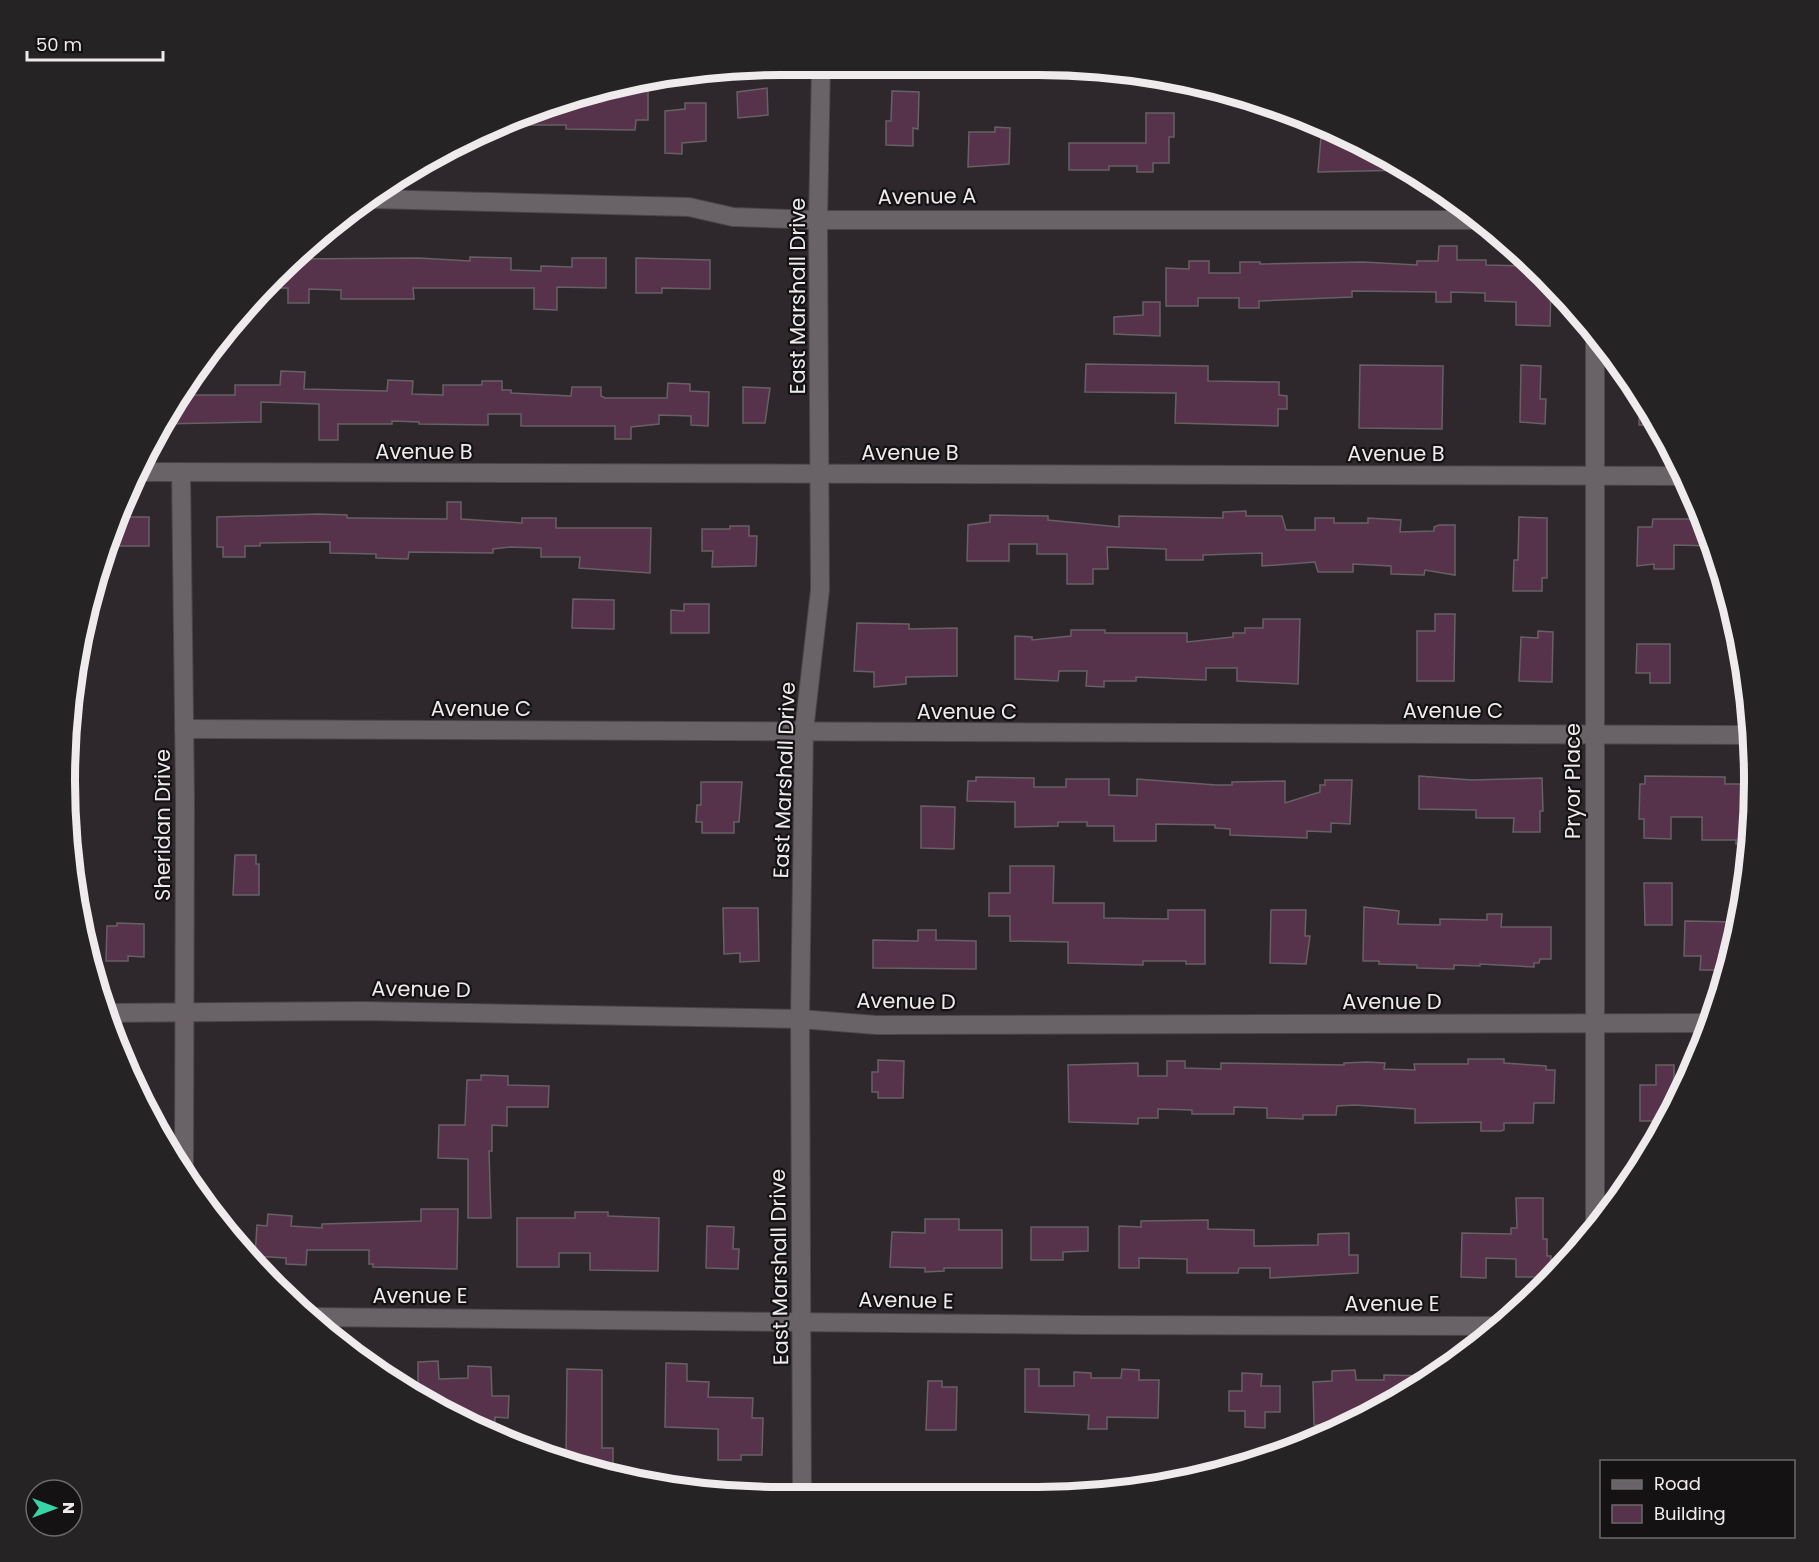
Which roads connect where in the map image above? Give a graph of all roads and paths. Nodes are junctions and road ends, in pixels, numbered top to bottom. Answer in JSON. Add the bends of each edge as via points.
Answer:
{"nodes":[{"id":1,"x":821,"y":75,"type":"edge"},
{"id":2,"x":382,"y":199,"type":"edge"},
{"id":3,"x":818,"y":220,"type":"junction"},
{"id":4,"x":1467,"y":220,"type":"edge"},
{"id":5,"x":1594,"y":346,"type":"edge"},
{"id":6,"x":147,"y":472,"type":"edge"},
{"id":7,"x":181,"y":472,"type":"junction"},
{"id":8,"x":820,"y":475,"type":"junction"},
{"id":9,"x":1595,"y":476,"type":"junction"},
{"id":10,"x":1674,"y":476,"type":"edge"},
{"id":11,"x":184,"y":729,"type":"junction"},
{"id":12,"x":804,"y":731,"type":"junction"},
{"id":13,"x":1594,"y":734,"type":"junction"},
{"id":14,"x":1742,"y":735,"type":"edge"},
{"id":15,"x":114,"y":1012,"type":"edge"},
{"id":16,"x":184,"y":1013,"type":"junction"},
{"id":17,"x":800,"y":1019,"type":"junction"},
{"id":18,"x":1597,"y":1023,"type":"junction"},
{"id":19,"x":1701,"y":1023,"type":"edge"},
{"id":20,"x":184,"y":1157,"type":"edge"},
{"id":21,"x":1595,"y":1214,"type":"edge"},
{"id":22,"x":322,"y":1317,"type":"edge"},
{"id":23,"x":803,"y":1321,"type":"junction"},
{"id":24,"x":1486,"y":1326,"type":"edge"},
{"id":25,"x":802,"y":1487,"type":"edge"}],
"edges":[{"from":1,"to":3,"type":"street","name":"East Marshall Drive"},
{"from":2,"to":3,"type":"street","name":"Avenue A","via":[[689,207],[733,217]]},
{"from":3,"to":4,"type":"street","name":"Avenue A"},
{"from":3,"to":8,"type":"street","name":"East Marshall Drive"},
{"from":5,"to":9,"type":"street","name":"Pryor Place"},
{"from":6,"to":7,"type":"street","name":"Avenue B"},
{"from":7,"to":8,"type":"street","name":"Avenue B"},
{"from":7,"to":11,"type":"street","name":"Sheridan Drive"},
{"from":8,"to":9,"type":"street","name":"Avenue B"},
{"from":8,"to":12,"type":"street","name":"East Marshall Drive","via":[[820,590]]},
{"from":9,"to":10,"type":"street","name":"Avenue B"},
{"from":9,"to":13,"type":"street","name":"Pryor Place"},
{"from":11,"to":12,"type":"street","name":"Avenue C"},
{"from":11,"to":16,"type":"street","name":"Sheridan Drive"},
{"from":12,"to":13,"type":"street","name":"Avenue C"},
{"from":12,"to":17,"type":"street","name":"East Marshall Drive"},
{"from":13,"to":14,"type":"street","name":"Avenue C"},
{"from":13,"to":18,"type":"street","name":"Pryor Place"},
{"from":15,"to":16,"type":"street","name":"Avenue D"},
{"from":16,"to":17,"type":"street","name":"Avenue D","via":[[363,1011]]},
{"from":16,"to":20,"type":"street","name":"Sheridan Drive"},
{"from":17,"to":18,"type":"street","name":"Avenue D","via":[[876,1025]]},
{"from":17,"to":23,"type":"street","name":"East Marshall Drive"},
{"from":18,"to":19,"type":"street","name":"Avenue D"},
{"from":18,"to":21,"type":"street","name":"Pryor Place"},
{"from":22,"to":23,"type":"street","name":"Avenue E"},
{"from":23,"to":24,"type":"street","name":"Avenue E"},
{"from":23,"to":25,"type":"street","name":"East Marshall Drive"}]}
